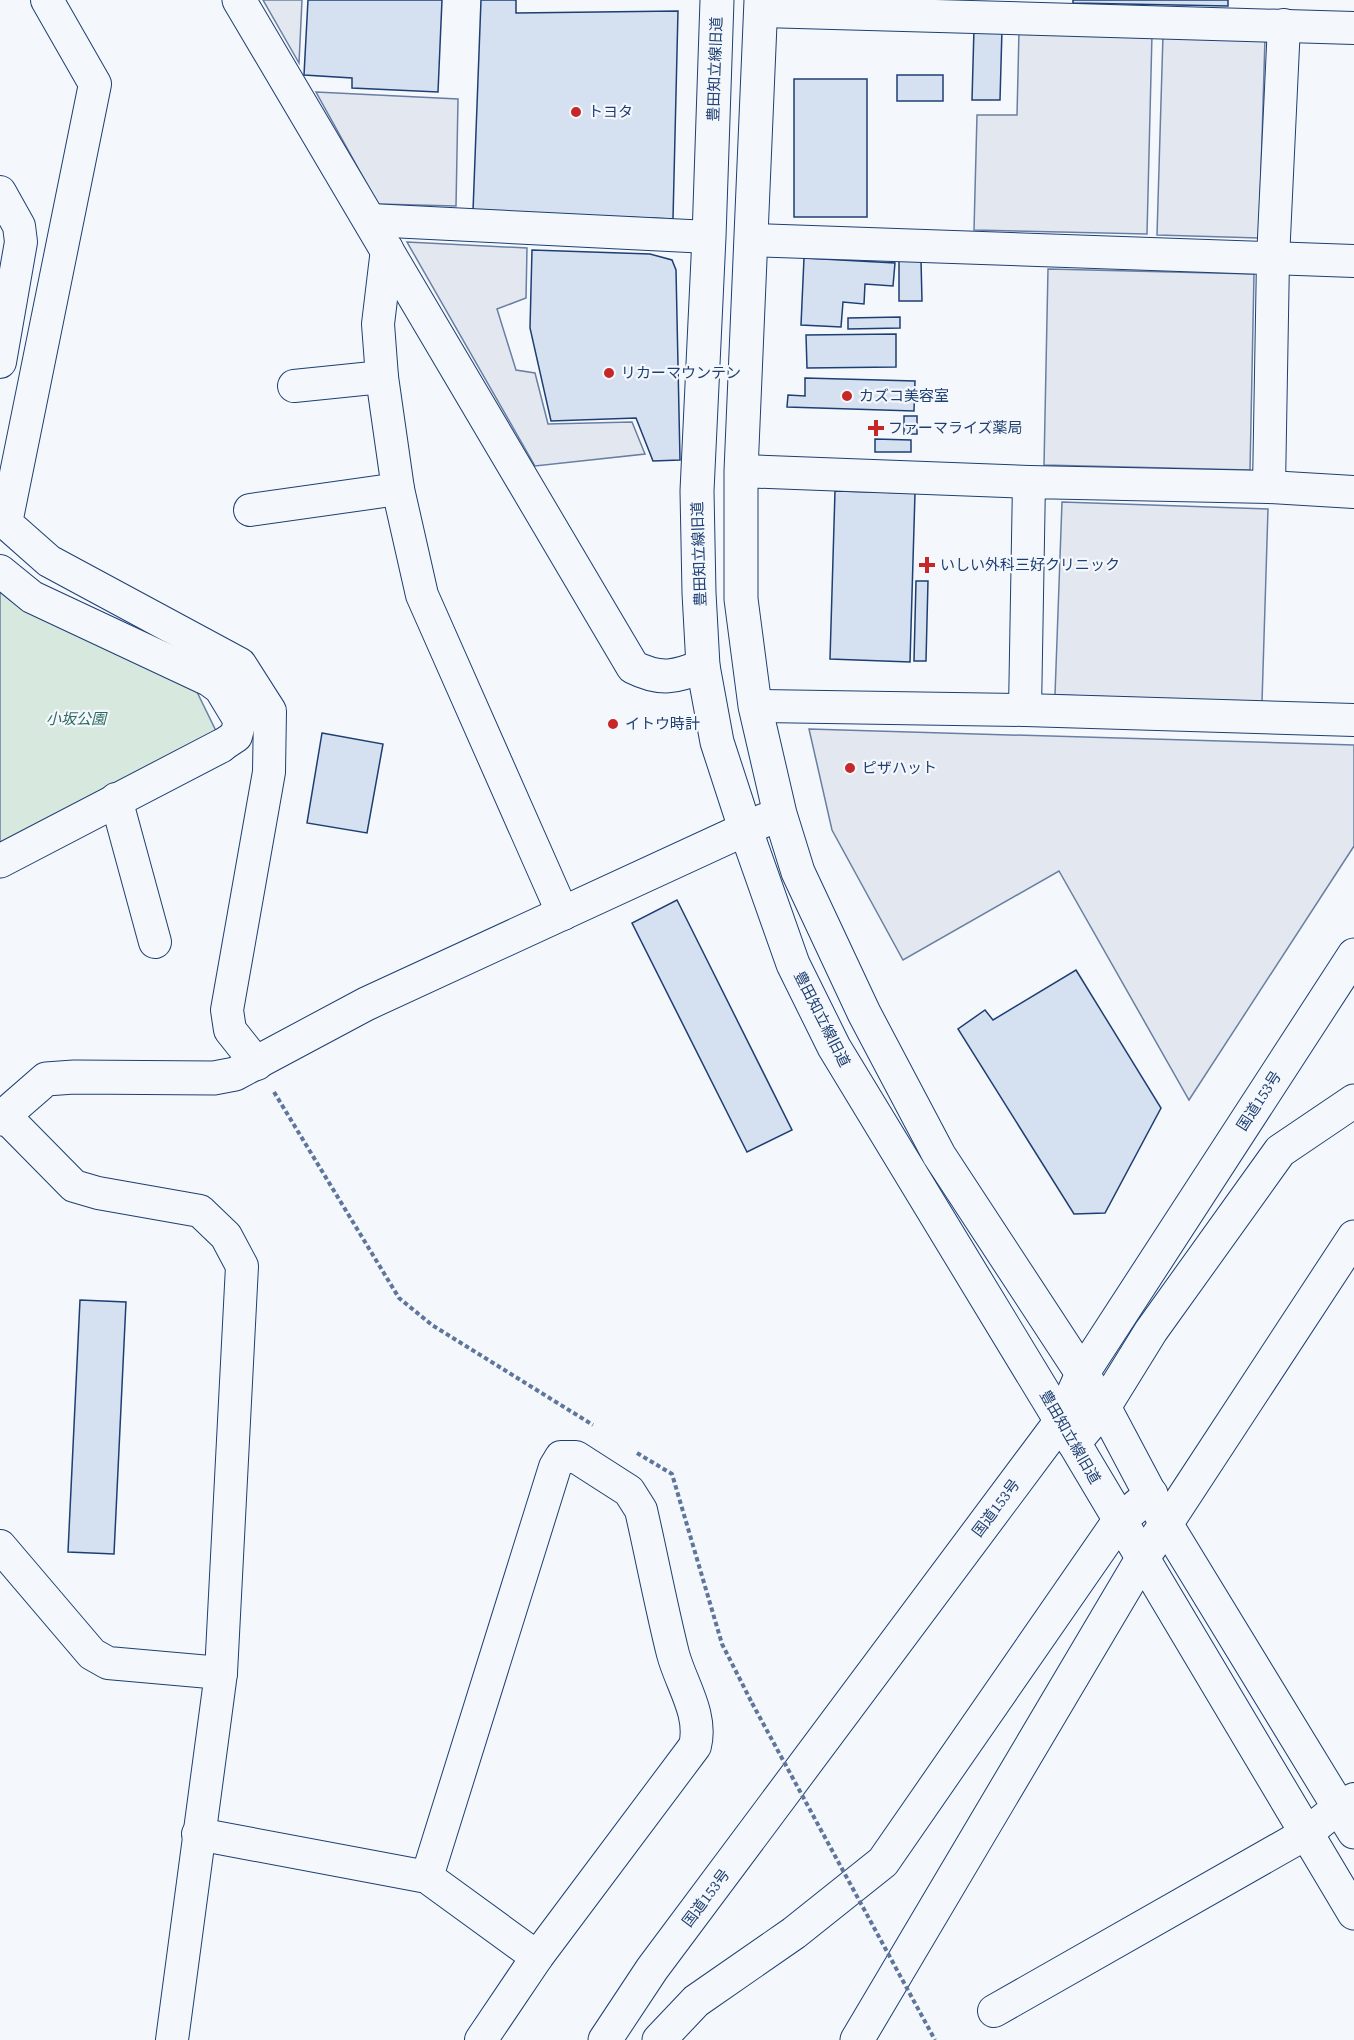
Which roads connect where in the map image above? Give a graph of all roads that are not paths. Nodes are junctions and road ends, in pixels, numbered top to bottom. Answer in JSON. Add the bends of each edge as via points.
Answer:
{"nodes":[{"id":1,"x":47,"y":0,"type":"edge"},
{"id":2,"x":239,"y":0,"type":"edge"},
{"id":3,"x":717,"y":0,"type":"edge"},
{"id":4,"x":761,"y":5,"type":"edge"},
{"id":5,"x":1284,"y":25,"type":"junction"},
{"id":6,"x":1354,"y":28,"type":"edge"},
{"id":7,"x":1,"y":194,"type":"edge"},
{"id":8,"x":370,"y":220,"type":"junction"},
{"id":9,"x":709,"y":237,"type":"junction"},
{"id":10,"x":751,"y":240,"type":"junction"},
{"id":11,"x":387,"y":249,"type":"junction"},
{"id":12,"x":1273,"y":259,"type":"junction"},
{"id":13,"x":1354,"y":261,"type":"edge"},
{"id":14,"x":0,"y":362,"type":"edge"},
{"id":15,"x":382,"y":377,"type":"junction"},
{"id":16,"x":294,"y":386,"type":"dead end"},
{"id":17,"x":741,"y":471,"type":"junction"},
{"id":18,"x":1029,"y":482,"type":"junction"},
{"id":19,"x":1269,"y":487,"type":"junction"},
{"id":20,"x":398,"y":489,"type":"junction"},
{"id":21,"x":1354,"y":492,"type":"edge"},
{"id":22,"x":250,"y":510,"type":"dead end"},
{"id":23,"x":0,"y":572,"type":"edge"},
{"id":24,"x":703,"y":666,"type":"junction"},
{"id":25,"x":755,"y":705,"type":"junction"},
{"id":26,"x":1025,"y":710,"type":"junction"},
{"id":27,"x":1354,"y":720,"type":"edge"},
{"id":28,"x":221,"y":746,"type":"joint"},
{"id":29,"x":116,"y":799,"type":"junction"},
{"id":30,"x":780,"y":814,"type":"junction"},
{"id":31,"x":745,"y":828,"type":"junction"},
{"id":32,"x":0,"y":861,"type":"edge"},
{"id":33,"x":563,"y":914,"type":"junction"},
{"id":34,"x":155,"y":942,"type":"dead end"},
{"id":35,"x":1354,"y":955,"type":"edge"},
{"id":36,"x":257,"y":1064,"type":"junction"},
{"id":37,"x":1354,"y":1101,"type":"edge"},
{"id":38,"x":2,"y":1117,"type":"edge"},
{"id":39,"x":1354,"y":1237,"type":"edge"},
{"id":40,"x":1083,"y":1374,"type":"junction"},
{"id":41,"x":1104,"y":1407,"type":"junction"},
{"id":42,"x":1067,"y":1432,"type":"junction"},
{"id":43,"x":1151,"y":1494,"type":"junction"},
{"id":44,"x":1119,"y":1521,"type":"junction"},
{"id":45,"x":1166,"y":1524,"type":"junction"},
{"id":46,"x":0,"y":1546,"type":"edge"},
{"id":47,"x":1142,"y":1559,"type":"junction"},
{"id":48,"x":221,"y":1673,"type":"junction"},
{"id":49,"x":1349,"y":1813,"type":"edge"},
{"id":50,"x":1307,"y":1833,"type":"junction"},
{"id":51,"x":198,"y":1834,"type":"junction"},
{"id":52,"x":427,"y":1877,"type":"junction"},
{"id":53,"x":1354,"y":1913,"type":"edge"},
{"id":54,"x":537,"y":1957,"type":"junction"},
{"id":55,"x":994,"y":2011,"type":"dead end"},
{"id":56,"x":172,"y":2040,"type":"edge"},
{"id":57,"x":481,"y":2040,"type":"edge"},
{"id":58,"x":605,"y":2040,"type":"edge"},
{"id":59,"x":659,"y":2040,"type":"edge"},
{"id":60,"x":857,"y":2040,"type":"edge"}],
"edges":[{"from":1,"to":36,"type":"street","via":[[95,84],[6,523],[48,561],[240,664],[270,711],[269,772],[227,1010],[230,1030]]},
{"from":2,"to":8,"type":"main road"},
{"from":3,"to":9,"type":"main road","name":"豊田知立線旧道"},
{"from":4,"to":5,"type":"street"},
{"from":4,"to":10,"type":"main road"},
{"from":5,"to":6,"type":"street"},
{"from":5,"to":12,"type":"street"},
{"from":7,"to":14,"type":"street","via":[[19,226],[21,242]]},
{"from":8,"to":9,"type":"street"},
{"from":8,"to":11,"type":"main road"},
{"from":9,"to":24,"type":"main road","name":"豊田知立線旧道","via":[[697,491]]},
{"from":10,"to":12,"type":"street"},
{"from":10,"to":17,"type":"main road"},
{"from":11,"to":15,"type":"street","via":[[378,324]]},
{"from":11,"to":24,"type":"main road","via":[[633,667],[649,675],[668,677]]},
{"from":12,"to":13,"type":"street"},
{"from":12,"to":19,"type":"street"},
{"from":15,"to":16,"type":"street"},
{"from":15,"to":20,"type":"street"},
{"from":17,"to":18,"type":"street"},
{"from":17,"to":25,"type":"main road","via":[[742,616]]},
{"from":18,"to":19,"type":"street"},
{"from":18,"to":26,"type":"street"},
{"from":19,"to":21,"type":"street"},
{"from":20,"to":22,"type":"street"},
{"from":20,"to":33,"type":"street","via":[[422,596]]},
{"from":23,"to":28,"type":"street","via":[[32,597],[220,688],[240,721],[236,736]]},
{"from":24,"to":31,"type":"main road","name":"豊田知立線旧道","via":[[717,742]]},
{"from":25,"to":26,"type":"street"},
{"from":25,"to":30,"type":"main road"},
{"from":26,"to":27,"type":"street"},
{"from":28,"to":29,"type":"main road"},
{"from":29,"to":32,"type":"main road"},
{"from":29,"to":34,"type":"street"},
{"from":30,"to":31,"type":"main road"},
{"from":30,"to":40,"type":"main road","via":[[798,872],[864,1013],[939,1155]]},
{"from":31,"to":33,"type":"main road"},
{"from":31,"to":42,"type":"main road","name":"豊田知立線旧道","via":[[793,964],[834,1047]]},
{"from":33,"to":36,"type":"main road","via":[[366,1004]]},
{"from":35,"to":40,"type":"main road","name":"国道153号"},
{"from":36,"to":38,"type":"main road","via":[[214,1078],[46,1079]]},
{"from":37,"to":41,"type":"main road","via":[[1280,1151],[1151,1331]]},
{"from":38,"to":48,"type":"street","via":[[74,1186],[200,1211],[226,1236],[242,1266]]},
{"from":39,"to":45,"type":"main road"},
{"from":40,"to":41,"type":"main road"},
{"from":40,"to":42,"type":"main road","name":"国道153号"},
{"from":41,"to":42,"type":"main road"},
{"from":41,"to":43,"type":"main road"},
{"from":42,"to":44,"type":"main road","name":"豊田知立線旧道"},
{"from":42,"to":58,"type":"main road","name":"国道153号","via":[[652,1969]]},
{"from":43,"to":44,"type":"main road"},
{"from":43,"to":45,"type":"main road"},
{"from":44,"to":47,"type":"main road","name":"豊田知立線旧道"},
{"from":44,"to":59,"type":"main road","via":[[883,1862],[794,1933],[696,2001]]},
{"from":45,"to":47,"type":"main road"},
{"from":45,"to":49,"type":"main road"},
{"from":46,"to":48,"type":"street","via":[[92,1654],[108,1663]]},
{"from":47,"to":50,"type":"main road","name":"豊田知立線旧道"},
{"from":47,"to":60,"type":"main road"},
{"from":48,"to":51,"type":"street"},
{"from":49,"to":50,"type":"street"},
{"from":50,"to":53,"type":"main road","name":"豊田知立線旧道"},
{"from":50,"to":55,"type":"street"},
{"from":51,"to":52,"type":"street"},
{"from":51,"to":56,"type":"street"},
{"from":52,"to":54,"type":"street"},
{"from":52,"to":54,"type":"street","via":[[555,1467],[561,1457],[576,1457],[629,1491],[641,1510],[674,1656],[698,1734],[695,1746]]},
{"from":54,"to":57,"type":"street"}]}
